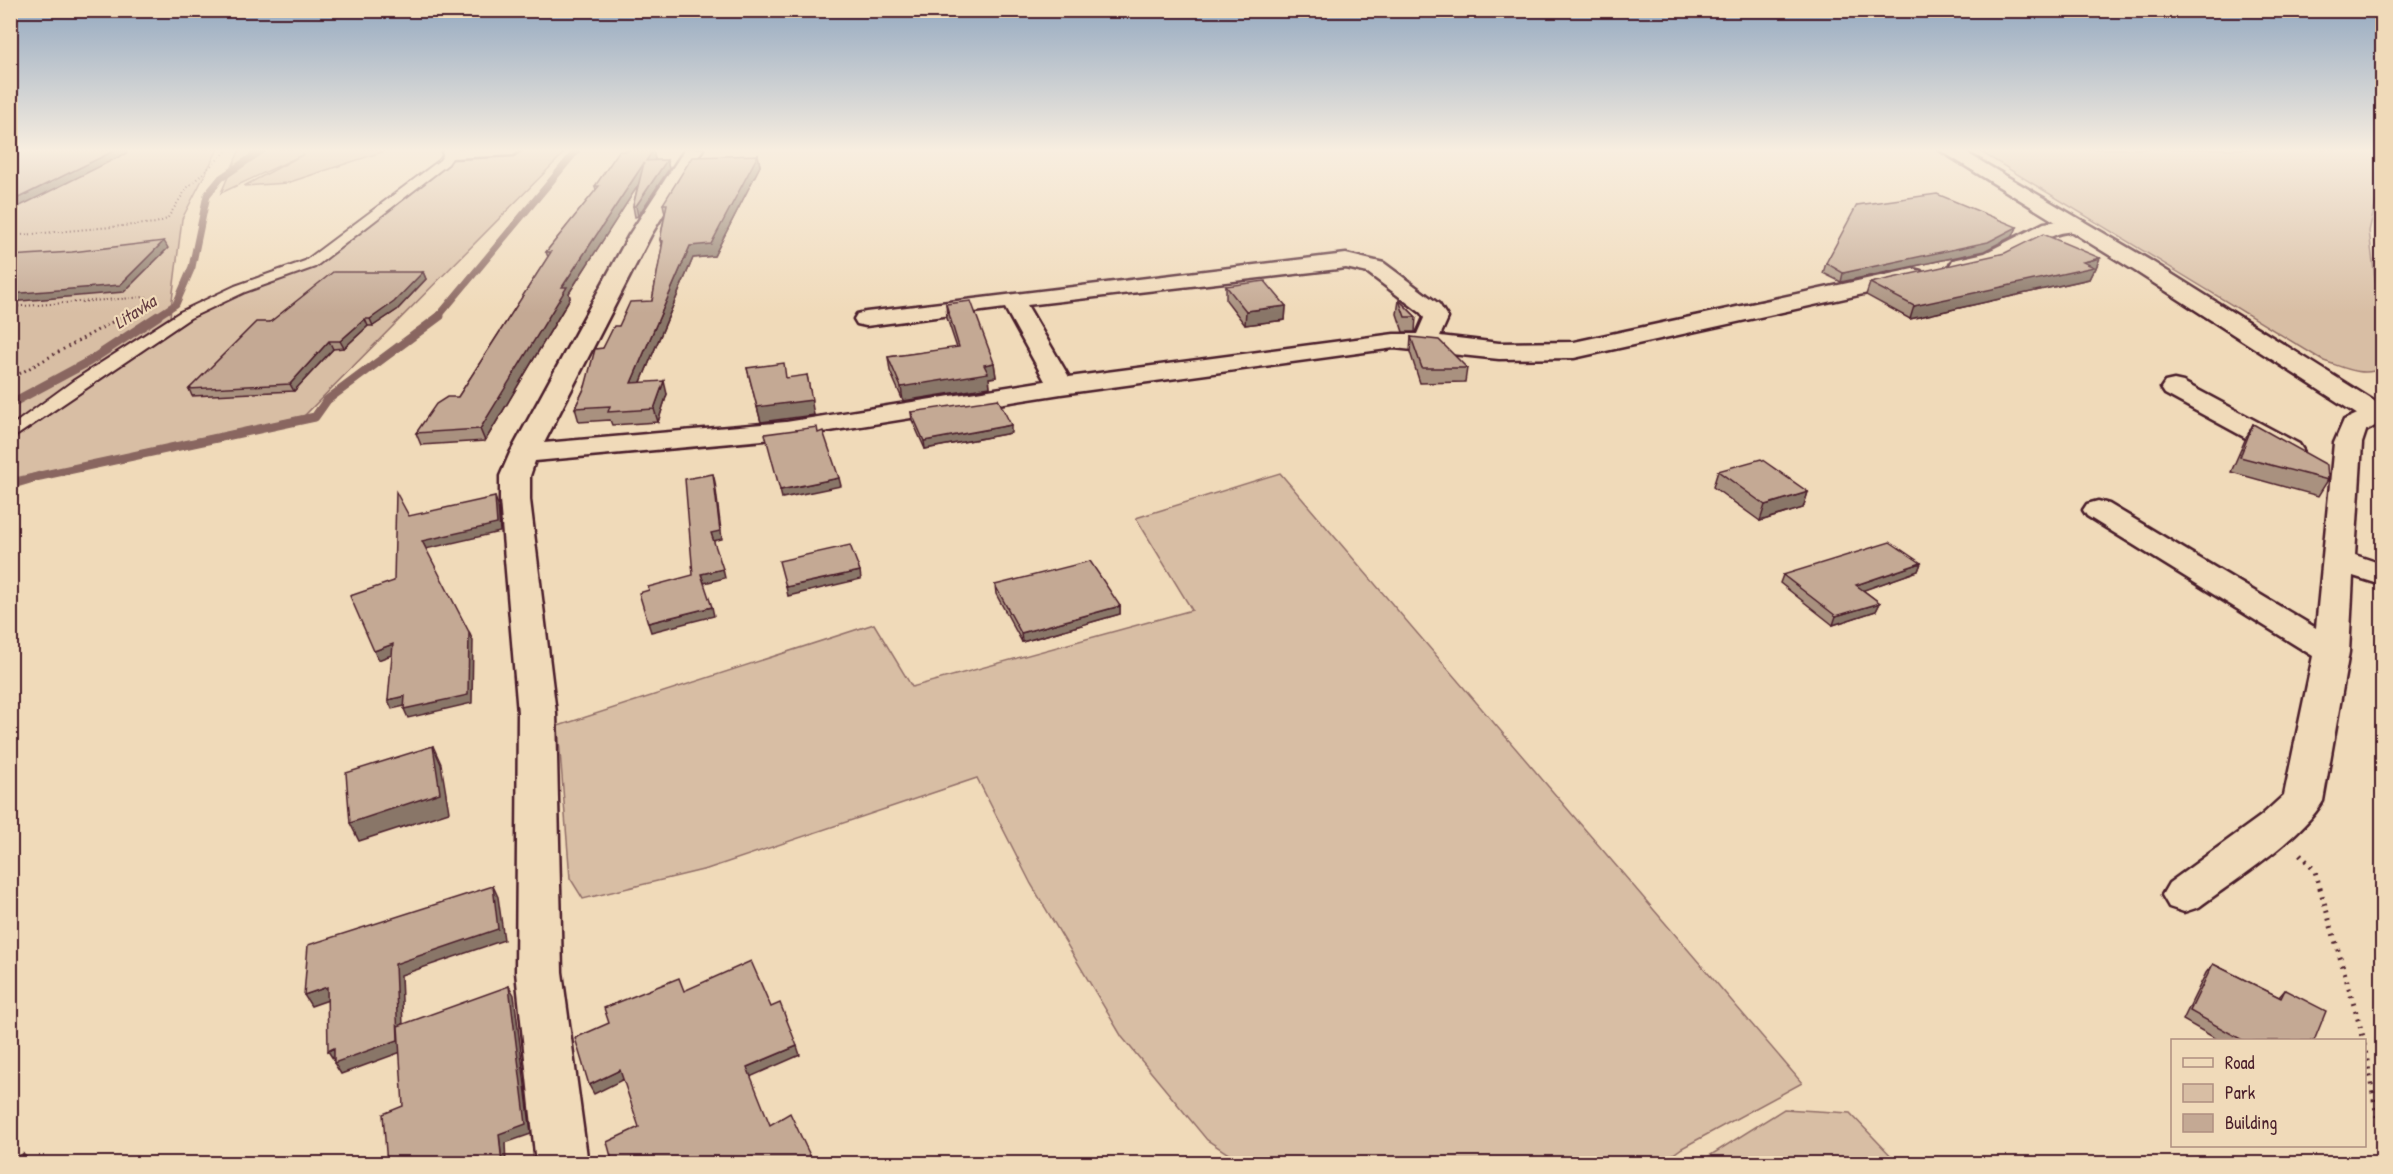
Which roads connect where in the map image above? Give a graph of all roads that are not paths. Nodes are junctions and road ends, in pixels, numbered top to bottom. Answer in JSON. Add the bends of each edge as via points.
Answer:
{"nodes":[{"id":1,"x":389,"y":204,"type":"edge"},
{"id":2,"x":660,"y":204,"type":"edge"},
{"id":3,"x":2040,"y":204,"type":"edge"},
{"id":4,"x":2076,"y":225,"type":"junction"},
{"id":5,"x":1012,"y":300,"type":"junction"},
{"id":6,"x":866,"y":319,"type":"dead end"},
{"id":7,"x":1424,"y":342,"type":"junction"},
{"id":8,"x":1061,"y":386,"type":"junction"},
{"id":9,"x":2174,"y":388,"type":"dead end"},
{"id":10,"x":2380,"y":414,"type":"edge"},
{"id":11,"x":10,"y":435,"type":"edge"},
{"id":12,"x":524,"y":453,"type":"junction"},
{"id":13,"x":2327,"y":467,"type":"junction"},
{"id":14,"x":2098,"y":510,"type":"dead end"},
{"id":15,"x":2340,"y":561,"type":"junction"},
{"id":16,"x":2382,"y":575,"type":"edge"},
{"id":17,"x":2331,"y":652,"type":"junction"},
{"id":18,"x":2184,"y":895,"type":"dead end"},
{"id":19,"x":562,"y":1164,"type":"edge"}],
"edges":[{"from":1,"to":11,"type":"lane","via":[[310,264],[240,289],[185,315],[79,384]]},
{"from":2,"to":12,"type":"street"},
{"from":3,"to":4,"type":"street"},
{"from":4,"to":7,"type":"street","via":[[2052,228],[1992,258],[1574,350],[1499,351]]},
{"from":4,"to":10,"type":"street"},
{"from":5,"to":6,"type":"street"},
{"from":5,"to":7,"type":"street","via":[[1346,261],[1376,268],[1431,309],[1436,318]]},
{"from":5,"to":8,"type":"street"},
{"from":7,"to":8,"type":"street","via":[[1394,341]]},
{"from":8,"to":12,"type":"street","via":[[786,430]]},
{"from":9,"to":13,"type":"street"},
{"from":10,"to":13,"type":"street","via":[[2354,426],[2348,443]]},
{"from":12,"to":19,"type":"street","via":[[515,476],[514,500],[537,713],[539,972]]},
{"from":13,"to":15,"type":"street"},
{"from":14,"to":17,"type":"street"},
{"from":15,"to":16,"type":"street"},
{"from":15,"to":17,"type":"street"},
{"from":17,"to":18,"type":"street","via":[[2303,801],[2275,827]]}]}
